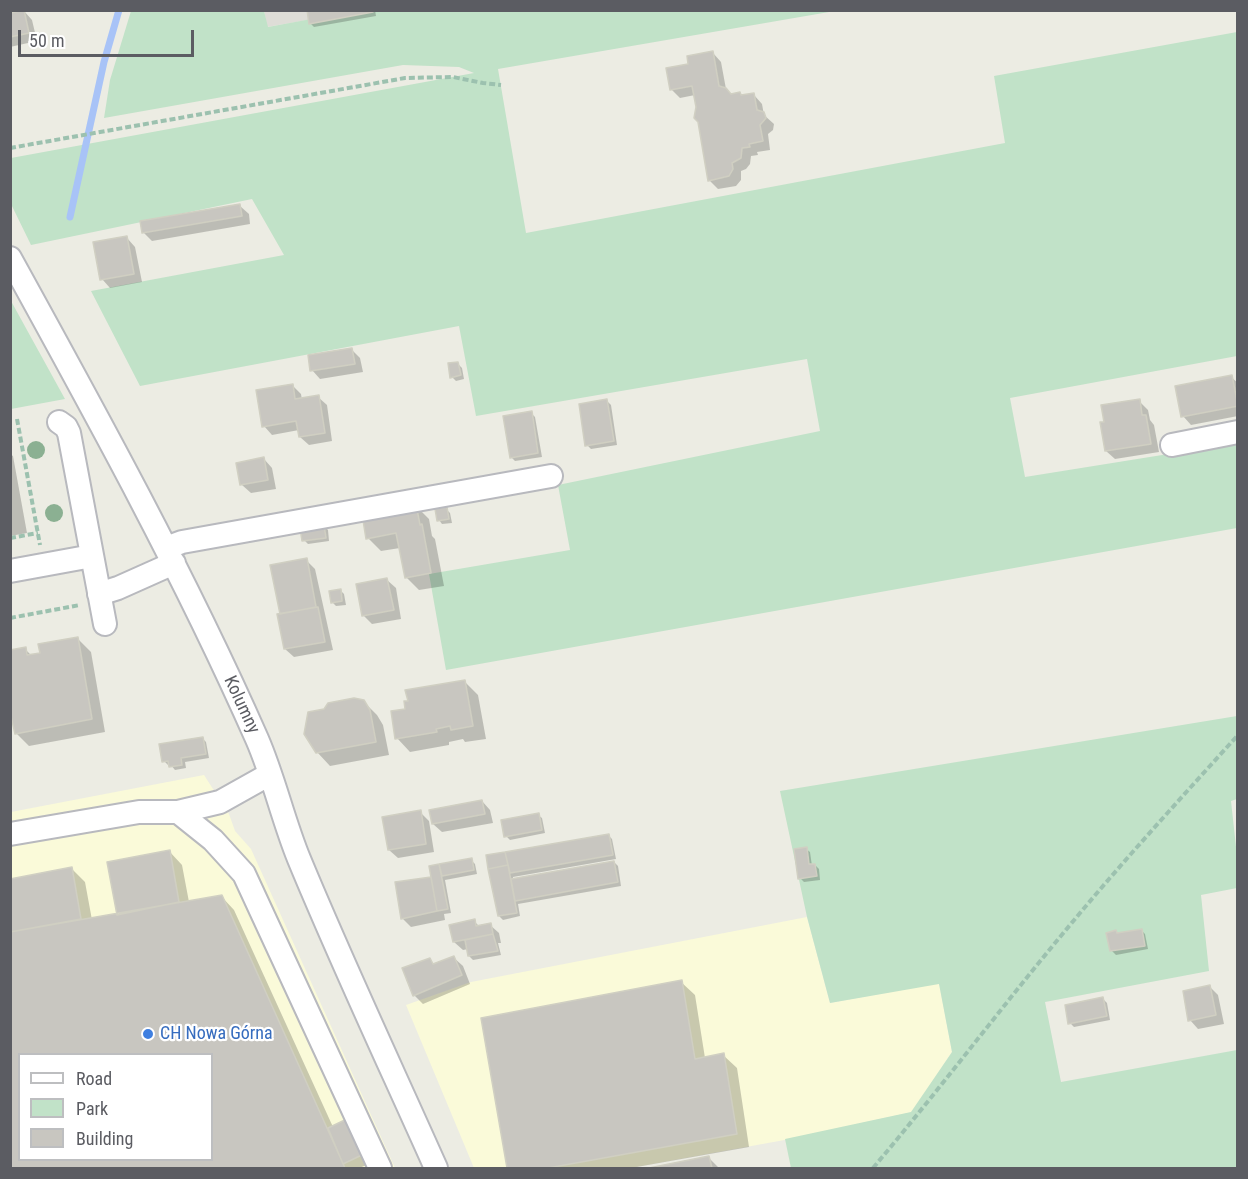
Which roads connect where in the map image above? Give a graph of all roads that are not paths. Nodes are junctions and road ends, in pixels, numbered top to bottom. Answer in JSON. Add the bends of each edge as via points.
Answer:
{"nodes":[{"id":1,"x":10,"y":258,"type":"edge"},
{"id":2,"x":59,"y":422,"type":"dead end"},
{"id":3,"x":1238,"y":432,"type":"edge"},
{"id":4,"x":1172,"y":445,"type":"dead end"},
{"id":5,"x":551,"y":477,"type":"dead end"},
{"id":6,"x":170,"y":555,"type":"junction"},
{"id":7,"x":92,"y":556,"type":"junction"},
{"id":8,"x":10,"y":571,"type":"edge"},
{"id":9,"x":100,"y":597,"type":"junction"},
{"id":10,"x":105,"y":624,"type":"dead end"},
{"id":11,"x":270,"y":774,"type":"junction"},
{"id":12,"x":178,"y":812,"type":"junction"},
{"id":13,"x":10,"y":834,"type":"edge"},
{"id":14,"x":380,"y":1168,"type":"edge"},
{"id":15,"x":436,"y":1168,"type":"edge"}],
"edges":[{"from":1,"to":6,"type":"street","name":"Kolumny"},
{"from":2,"to":7,"type":"street","via":[[69,434]]},
{"from":3,"to":4,"type":"street"},
{"from":5,"to":6,"type":"street","via":[[182,542]]},
{"from":6,"to":9,"type":"street"},
{"from":6,"to":11,"type":"street","name":"Kolumny"},
{"from":7,"to":8,"type":"street"},
{"from":7,"to":9,"type":"street"},
{"from":9,"to":10,"type":"street"},
{"from":11,"to":12,"type":"street","via":[[220,802]]},
{"from":11,"to":15,"type":"street","name":"Kolumny","via":[[306,878]]},
{"from":12,"to":13,"type":"street","via":[[139,812]]},
{"from":12,"to":14,"type":"street","via":[[213,840],[244,874]]}]}
